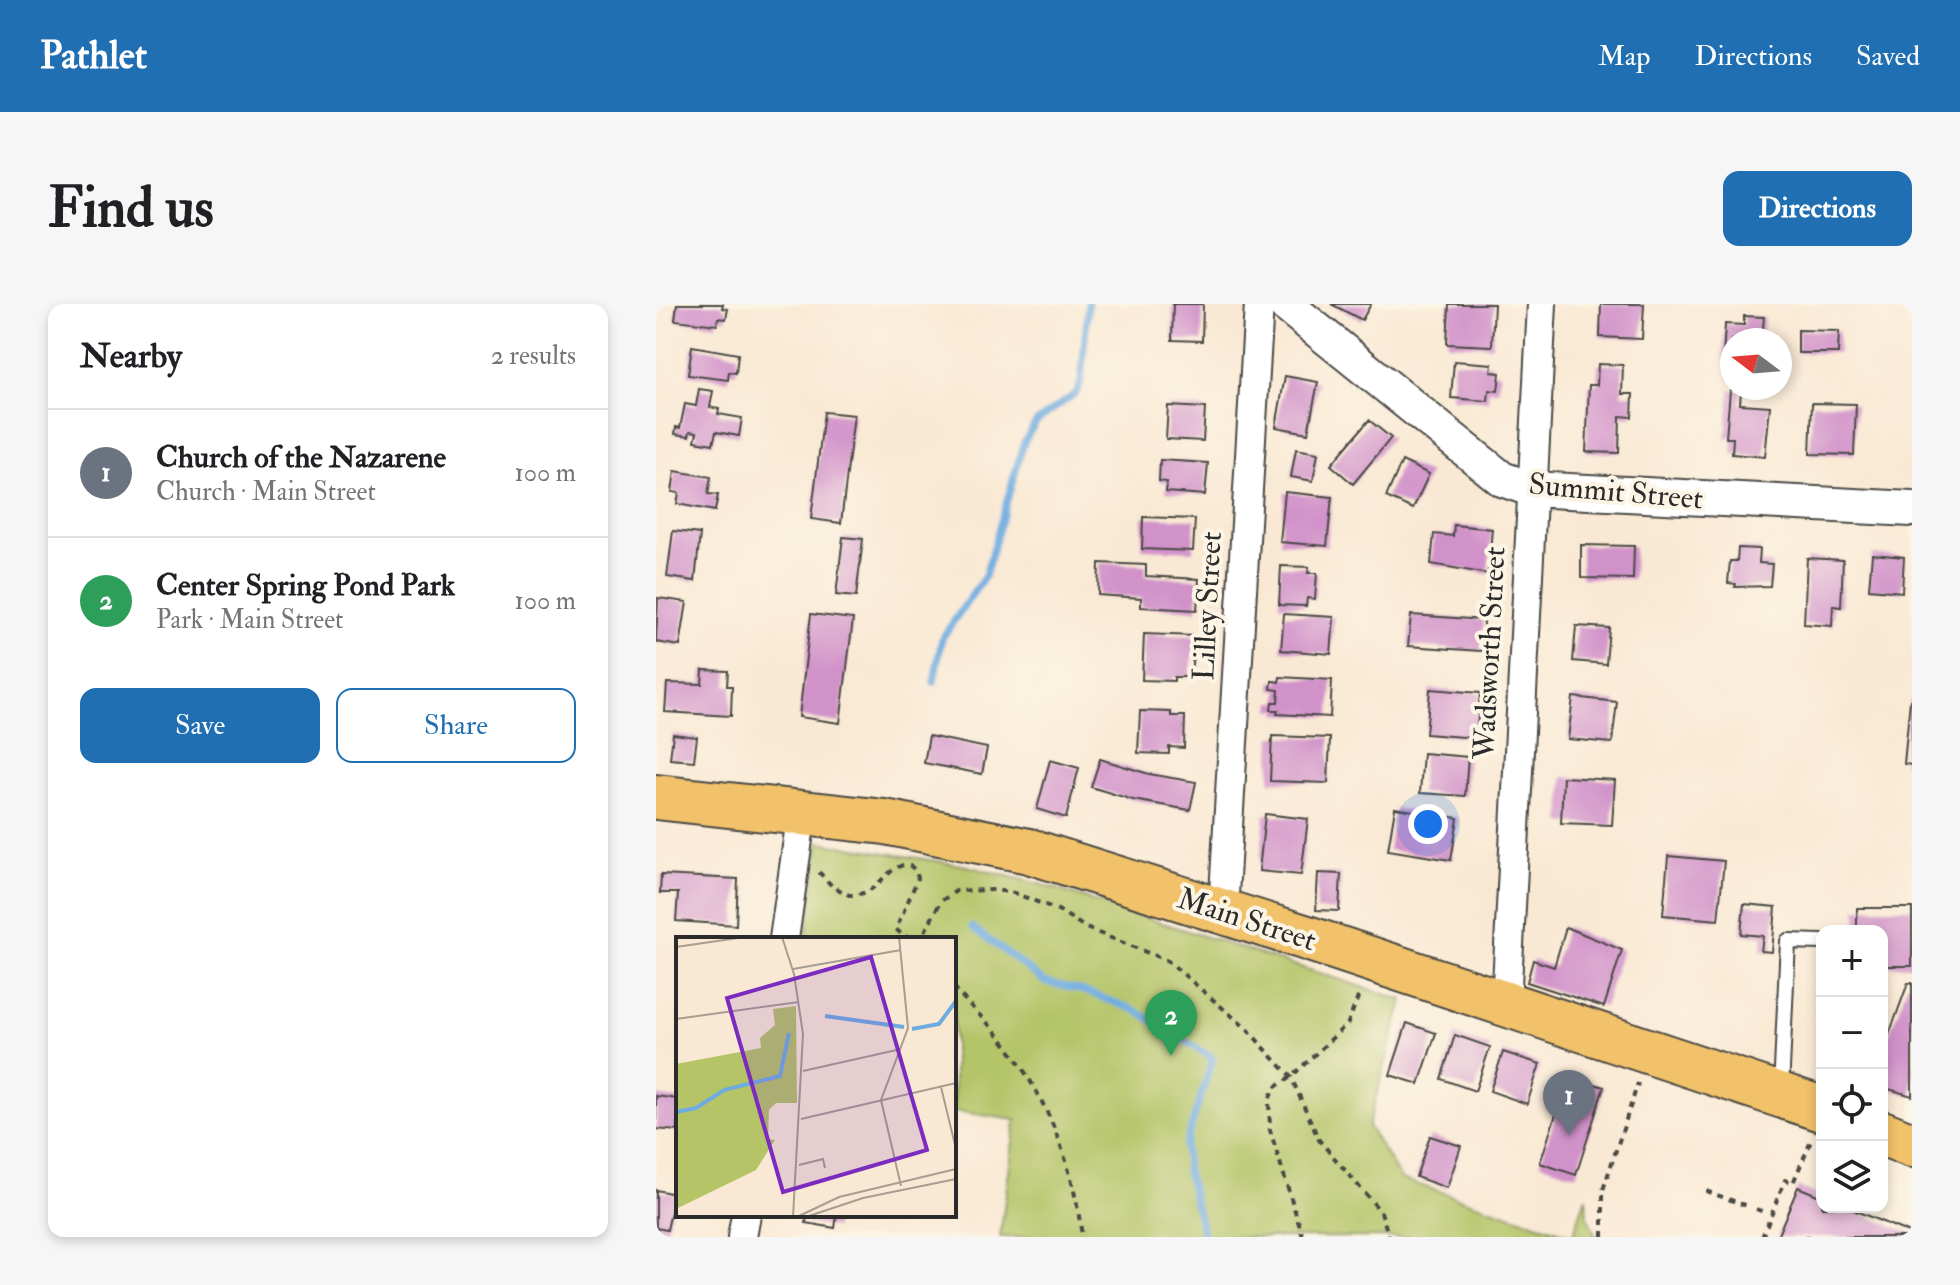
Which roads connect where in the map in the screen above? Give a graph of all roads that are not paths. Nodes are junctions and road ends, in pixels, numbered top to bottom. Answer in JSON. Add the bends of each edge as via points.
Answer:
{"nodes":[{"id":1,"x":1259,"y":304,"type":"edge"},
{"id":2,"x":1285,"y":304,"type":"edge"},
{"id":3,"x":1542,"y":304,"type":"edge"},
{"id":4,"x":1531,"y":489,"type":"junction"},
{"id":5,"x":1912,"y":509,"type":"edge"},
{"id":6,"x":656,"y":797,"type":"edge"},
{"id":7,"x":802,"y":811,"type":"junction"},
{"id":8,"x":1223,"y":911,"type":"junction"},
{"id":9,"x":784,"y":937,"type":"edge"},
{"id":10,"x":1816,"y":942,"type":"edge"},
{"id":11,"x":1506,"y":1004,"type":"junction"},
{"id":12,"x":1781,"y":1094,"type":"junction"},
{"id":13,"x":1816,"y":1119,"type":"edge"},
{"id":14,"x":1888,"y":1135,"type":"edge"},
{"id":15,"x":1912,"y":1145,"type":"edge"},
{"id":16,"x":746,"y":1217,"type":"edge"},
{"id":17,"x":742,"y":1237,"type":"edge"}],
"edges":[{"from":1,"to":8,"type":"street","name":"Lilley Street"},
{"from":2,"to":4,"type":"street","name":"Summit Street","via":[[1502,479]]},
{"from":3,"to":4,"type":"street","name":"Wadsworth Street"},
{"from":4,"to":5,"type":"street","name":"Summit Street"},
{"from":4,"to":11,"type":"street","name":"Wadsworth Street"},
{"from":6,"to":7,"type":"main road","name":"Main Street"},
{"from":7,"to":8,"type":"main road","name":"Main Street","via":[[995,843]]},
{"from":7,"to":9,"type":"street"},
{"from":8,"to":11,"type":"main road","name":"Main Street"},
{"from":10,"to":12,"type":"lane","via":[[1788,941]]},
{"from":11,"to":12,"type":"main road","name":"Main Street"},
{"from":12,"to":13,"type":"main road","name":"Main Street"},
{"from":14,"to":15,"type":"main road"},
{"from":16,"to":17,"type":"street"}]}
